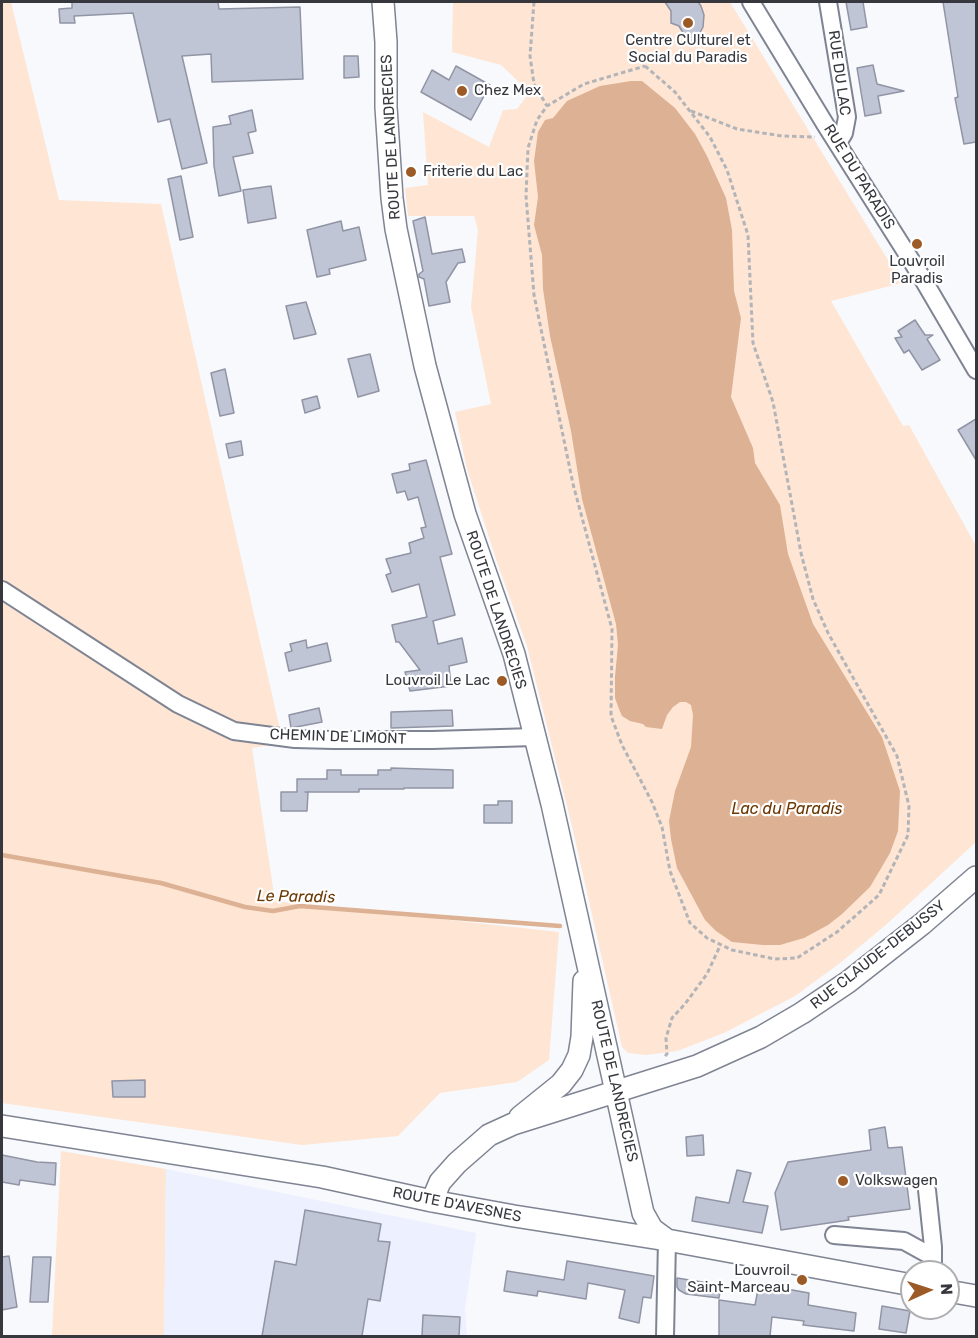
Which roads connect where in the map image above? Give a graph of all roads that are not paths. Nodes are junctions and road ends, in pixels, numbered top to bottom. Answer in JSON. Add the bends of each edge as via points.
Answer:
{"nodes":[{"id":1,"x":383,"y":2,"type":"edge"},
{"id":2,"x":751,"y":2,"type":"edge"},
{"id":3,"x":828,"y":2,"type":"edge"},
{"id":4,"x":838,"y":143,"type":"junction"},
{"id":5,"x":971,"y":357,"type":"edge"},
{"id":6,"x":976,"y":370,"type":"edge"},
{"id":7,"x":2,"y":590,"type":"edge"},
{"id":8,"x":535,"y":737,"type":"junction"},
{"id":9,"x":976,"y":877,"type":"edge"},
{"id":10,"x":584,"y":951,"type":"junction"},
{"id":11,"x":616,"y":1092,"type":"junction"},
{"id":12,"x":513,"y":1124,"type":"junction"},
{"id":13,"x":2,"y":1126,"type":"edge"},
{"id":14,"x":927,"y":1190,"type":"dead end"},
{"id":15,"x":432,"y":1201,"type":"junction"},
{"id":16,"x":834,"y":1234,"type":"dead end"},
{"id":17,"x":667,"y":1240,"type":"junction"},
{"id":18,"x":927,"y":1260,"type":"edge"},
{"id":19,"x":933,"y":1260,"type":"edge"},
{"id":20,"x":900,"y":1283,"type":"edge"},
{"id":21,"x":960,"y":1293,"type":"edge"},
{"id":22,"x":976,"y":1296,"type":"edge"},
{"id":23,"x":665,"y":1336,"type":"edge"}],
"edges":[{"from":1,"to":8,"type":"main road","name":"ROUTE DE LANDRECIES","via":[[396,229],[445,444],[514,654]]},
{"from":2,"to":4,"type":"street","name":"RUE DU PARADIS"},
{"from":3,"to":4,"type":"street","name":"RUE DU LAC","via":[[847,117]]},
{"from":4,"to":5,"type":"street","name":"RUE DU PARADIS"},
{"from":5,"to":6,"type":"street","name":"RUE DU PARADIS"},
{"from":7,"to":8,"type":"street","name":"CHEMIN DE LIMONT","via":[[178,704],[234,731],[324,740]]},
{"from":8,"to":10,"type":"main road","name":"ROUTE DE LANDRECIES"},
{"from":9,"to":11,"type":"main road","name":"RUE CLAUDE-DEBUSSY","via":[[922,924],[802,1013],[727,1053]]},
{"from":10,"to":11,"type":"main road","name":"ROUTE DE LANDRECIES"},
{"from":10,"to":12,"type":"main road","via":[[579,1055],[561,1084]]},
{"from":11,"to":12,"type":"main road","name":"RUE CLAUDE-DEBUSSY"},
{"from":11,"to":17,"type":"main road","name":"ROUTE DE LANDRECIES","via":[[643,1213],[652,1229]]},
{"from":12,"to":15,"type":"main road","name":"RUE CLAUDE-DEBUSSY","via":[[489,1135],[457,1163],[440,1182]]},
{"from":13,"to":15,"type":"main road","name":"ROUTE D'AVESNES","via":[[322,1177]]},
{"from":14,"to":19,"type":"street"},
{"from":15,"to":17,"type":"main road","name":"ROUTE D'AVESNES"},
{"from":16,"to":18,"type":"street","via":[[904,1240]]},
{"from":17,"to":20,"type":"main road","name":"ROUTE D'AVESNES"},
{"from":17,"to":23,"type":"street"},
{"from":21,"to":22,"type":"main road"}]}
